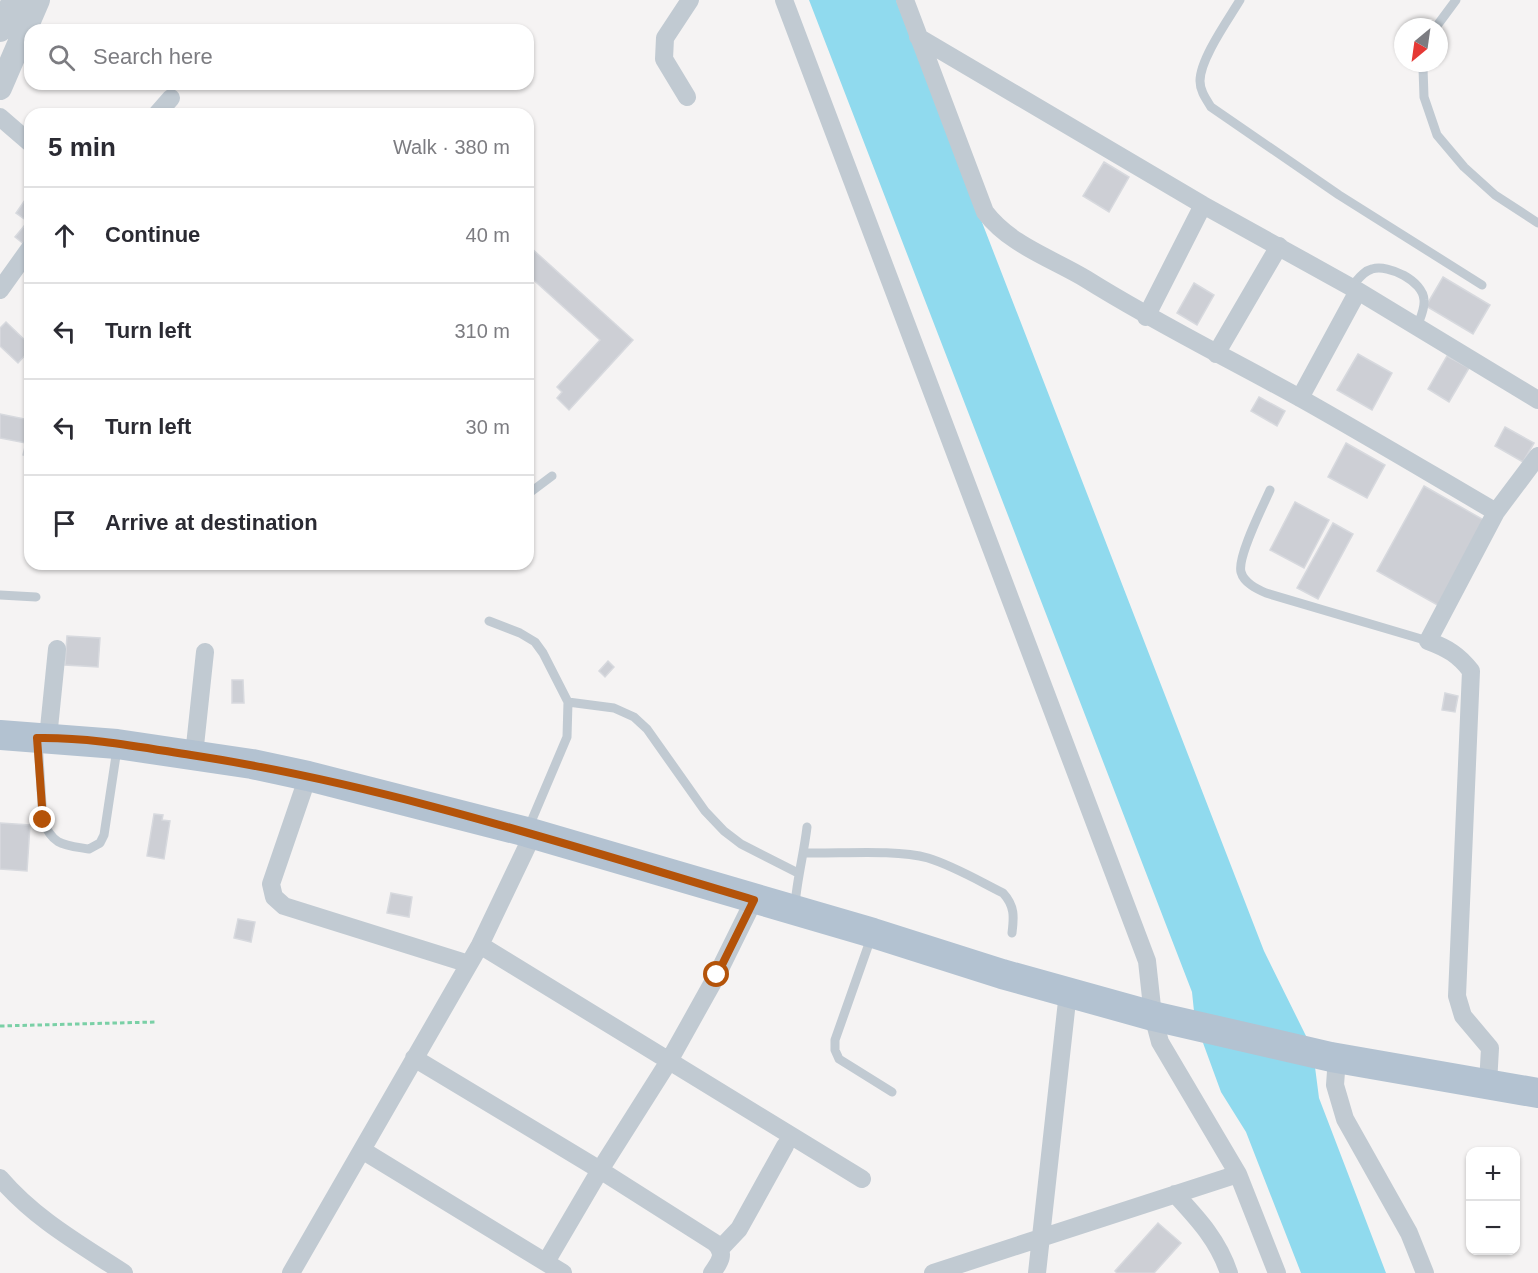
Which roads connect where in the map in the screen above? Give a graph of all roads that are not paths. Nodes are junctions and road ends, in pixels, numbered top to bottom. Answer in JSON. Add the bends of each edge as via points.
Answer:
{"nodes":[{"id":1,"x":14,"y":0,"type":"edge"},
{"id":2,"x":38,"y":0,"type":"edge"},
{"id":3,"x":690,"y":0,"type":"edge"},
{"id":4,"x":784,"y":0,"type":"edge"},
{"id":5,"x":905,"y":0,"type":"edge"},
{"id":6,"x":1240,"y":0,"type":"edge"},
{"id":7,"x":1456,"y":0,"type":"edge"},
{"id":8,"x":1443,"y":18,"type":"edge"},
{"id":9,"x":28,"y":24,"type":"edge"},
{"id":10,"x":0,"y":30,"type":"edge"},
{"id":11,"x":24,"y":32,"type":"edge"},
{"id":12,"x":918,"y":37,"type":"junction"},
{"id":13,"x":1423,"y":72,"type":"edge"},
{"id":14,"x":0,"y":88,"type":"edge"},
{"id":15,"x":687,"y":97,"type":"dead end"},
{"id":16,"x":171,"y":98,"type":"dead end"},
{"id":17,"x":162,"y":108,"type":"edge"},
{"id":18,"x":0,"y":117,"type":"edge"},
{"id":19,"x":24,"y":138,"type":"edge"},
{"id":20,"x":1203,"y":205,"type":"junction"},
{"id":21,"x":1538,"y":223,"type":"edge"},
{"id":22,"x":1279,"y":246,"type":"junction"},
{"id":23,"x":24,"y":256,"type":"edge"},
{"id":24,"x":1482,"y":285,"type":"dead end"},
{"id":25,"x":1355,"y":289,"type":"junction"},
{"id":26,"x":0,"y":290,"type":"edge"},
{"id":27,"x":1146,"y":316,"type":"junction"},
{"id":28,"x":1417,"y":327,"type":"junction"},
{"id":29,"x":1216,"y":354,"type":"junction"},
{"id":30,"x":1300,"y":398,"type":"junction"},
{"id":31,"x":1538,"y":400,"type":"edge"},
{"id":32,"x":1538,"y":456,"type":"edge"},
{"id":33,"x":552,"y":476,"type":"dead end"},
{"id":34,"x":534,"y":490,"type":"edge"},
{"id":35,"x":1270,"y":490,"type":"dead end"},
{"id":36,"x":1496,"y":512,"type":"junction"},
{"id":37,"x":0,"y":595,"type":"edge"},
{"id":38,"x":36,"y":597,"type":"dead end"},
{"id":39,"x":489,"y":621,"type":"dead end"},
{"id":40,"x":1428,"y":641,"type":"junction"},
{"id":41,"x":57,"y":649,"type":"dead end"},
{"id":42,"x":205,"y":652,"type":"dead end"},
{"id":43,"x":568,"y":702,"type":"junction"},
{"id":44,"x":0,"y":735,"type":"edge"},
{"id":45,"x":42,"y":738,"type":"junction"},
{"id":46,"x":117,"y":744,"type":"junction"},
{"id":47,"x":194,"y":755,"type":"junction"},
{"id":48,"x":308,"y":776,"type":"junction"},
{"id":49,"x":807,"y":827,"type":"dead end"},
{"id":50,"x":530,"y":833,"type":"junction"},
{"id":51,"x":804,"y":853,"type":"junction"},
{"id":52,"x":798,"y":873,"type":"junction"},
{"id":53,"x":754,"y":900,"type":"junction"},
{"id":54,"x":794,"y":911,"type":"junction"},
{"id":55,"x":873,"y":933,"type":"junction"},
{"id":56,"x":1012,"y":933,"type":"dead end"},
{"id":57,"x":480,"y":945,"type":"junction"},
{"id":58,"x":469,"y":964,"type":"junction"},
{"id":59,"x":1068,"y":992,"type":"junction"},
{"id":60,"x":1167,"y":1019,"type":"junction"},
{"id":61,"x":1334,"y":1057,"type":"junction"},
{"id":62,"x":414,"y":1058,"type":"junction"},
{"id":63,"x":669,"y":1061,"type":"junction"},
{"id":64,"x":1488,"y":1084,"type":"junction"},
{"id":65,"x":892,"y":1092,"type":"dead end"},
{"id":66,"x":1538,"y":1093,"type":"edge"},
{"id":67,"x":785,"y":1146,"type":"dead end"},
{"id":68,"x":362,"y":1150,"type":"junction"},
{"id":69,"x":600,"y":1170,"type":"junction"},
{"id":70,"x":1238,"y":1174,"type":"junction"},
{"id":71,"x":0,"y":1178,"type":"edge"},
{"id":72,"x":862,"y":1179,"type":"dead end"},
{"id":73,"x":1175,"y":1194,"type":"junction"},
{"id":74,"x":1040,"y":1238,"type":"junction"},
{"id":75,"x":721,"y":1248,"type":"junction"},
{"id":76,"x":546,"y":1262,"type":"junction"},
{"id":77,"x":124,"y":1273,"type":"edge"},
{"id":78,"x":291,"y":1273,"type":"edge"},
{"id":79,"x":563,"y":1273,"type":"edge"},
{"id":80,"x":712,"y":1273,"type":"edge"},
{"id":81,"x":933,"y":1273,"type":"edge"},
{"id":82,"x":1037,"y":1273,"type":"edge"},
{"id":83,"x":1229,"y":1273,"type":"edge"},
{"id":84,"x":1277,"y":1273,"type":"edge"},
{"id":85,"x":1425,"y":1273,"type":"edge"}],
"edges":[{"from":1,"to":10,"type":"street"},
{"from":2,"to":9,"type":"street"},
{"from":3,"to":15,"type":"street","via":[[665,38],[664,59]]},
{"from":4,"to":60,"type":"street"},
{"from":5,"to":12,"type":"street"},
{"from":6,"to":24,"type":"lane","via":[[1204,62],[1200,80],[1211,107],[1339,195]]},
{"from":7,"to":8,"type":"lane"},
{"from":11,"to":14,"type":"street"},
{"from":12,"to":20,"type":"street"},
{"from":12,"to":27,"type":"street","via":[[985,212],[995,225]]},
{"from":13,"to":21,"type":"lane","via":[[1424,97],[1437,135],[1495,195]]},
{"from":16,"to":17,"type":"street"},
{"from":18,"to":19,"type":"street"},
{"from":20,"to":22,"type":"street"},
{"from":20,"to":27,"type":"street"},
{"from":22,"to":25,"type":"street"},
{"from":22,"to":29,"type":"street"},
{"from":23,"to":26,"type":"street"},
{"from":25,"to":28,"type":"street"},
{"from":25,"to":28,"type":"lane","via":[[1370,269],[1389,270],[1414,282],[1424,297]]},
{"from":25,"to":30,"type":"street"},
{"from":27,"to":29,"type":"street"},
{"from":28,"to":31,"type":"street"},
{"from":29,"to":30,"type":"street"},
{"from":30,"to":36,"type":"street"},
{"from":32,"to":36,"type":"street"},
{"from":33,"to":34,"type":"lane"},
{"from":35,"to":40,"type":"lane","via":[[1241,559],[1245,579],[1266,593]]},
{"from":36,"to":40,"type":"street"},
{"from":37,"to":38,"type":"lane"},
{"from":39,"to":43,"type":"lane","via":[[535,642]]},
{"from":40,"to":64,"type":"street","via":[[1461,657],[1471,670],[1457,996],[1463,1016],[1490,1048]]},
{"from":41,"to":45,"type":"street"},
{"from":42,"to":47,"type":"street"},
{"from":43,"to":50,"type":"lane","via":[[567,737]]},
{"from":43,"to":52,"type":"lane","via":[[614,708],[634,717],[724,831]]},
{"from":44,"to":45,"type":"main road"},
{"from":45,"to":46,"type":"main road"},
{"from":45,"to":46,"type":"lane","via":[[46,829],[59,843],[89,849],[100,843],[104,834]]},
{"from":46,"to":47,"type":"main road"},
{"from":47,"to":48,"type":"main road"},
{"from":48,"to":50,"type":"main road"},
{"from":48,"to":58,"type":"street","via":[[271,884],[274,897],[284,906]]},
{"from":49,"to":51,"type":"lane"},
{"from":50,"to":53,"type":"main road"},
{"from":50,"to":57,"type":"street"},
{"from":51,"to":52,"type":"lane"},
{"from":51,"to":56,"type":"lane","via":[[904,854],[946,864],[1011,901]]},
{"from":52,"to":54,"type":"lane"},
{"from":53,"to":54,"type":"main road"},
{"from":53,"to":63,"type":"street"},
{"from":54,"to":55,"type":"main road"},
{"from":55,"to":59,"type":"main road"},
{"from":55,"to":65,"type":"lane","via":[[835,1040],[835,1050],[839,1059]]},
{"from":57,"to":58,"type":"street"},
{"from":57,"to":63,"type":"street"},
{"from":58,"to":62,"type":"street"},
{"from":59,"to":60,"type":"main road"},
{"from":59,"to":74,"type":"street"},
{"from":60,"to":61,"type":"main road"},
{"from":60,"to":70,"type":"street","via":[[1160,1042]]},
{"from":61,"to":64,"type":"main road"},
{"from":61,"to":85,"type":"street","via":[[1335,1085],[1345,1119],[1409,1233]]},
{"from":62,"to":68,"type":"street"},
{"from":62,"to":69,"type":"street"},
{"from":63,"to":69,"type":"street"},
{"from":63,"to":72,"type":"street"},
{"from":64,"to":66,"type":"main road"},
{"from":67,"to":75,"type":"street","via":[[739,1228]]},
{"from":68,"to":76,"type":"street"},
{"from":68,"to":78,"type":"street"},
{"from":69,"to":75,"type":"street"},
{"from":69,"to":76,"type":"street"},
{"from":70,"to":73,"type":"street"},
{"from":70,"to":84,"type":"street"},
{"from":71,"to":77,"type":"street","via":[[45,1222]]},
{"from":73,"to":74,"type":"street"},
{"from":73,"to":83,"type":"street","via":[[1207,1229]]},
{"from":74,"to":81,"type":"street"},
{"from":74,"to":82,"type":"street"},
{"from":75,"to":80,"type":"street","via":[[721,1262]]},
{"from":76,"to":79,"type":"street"}]}
